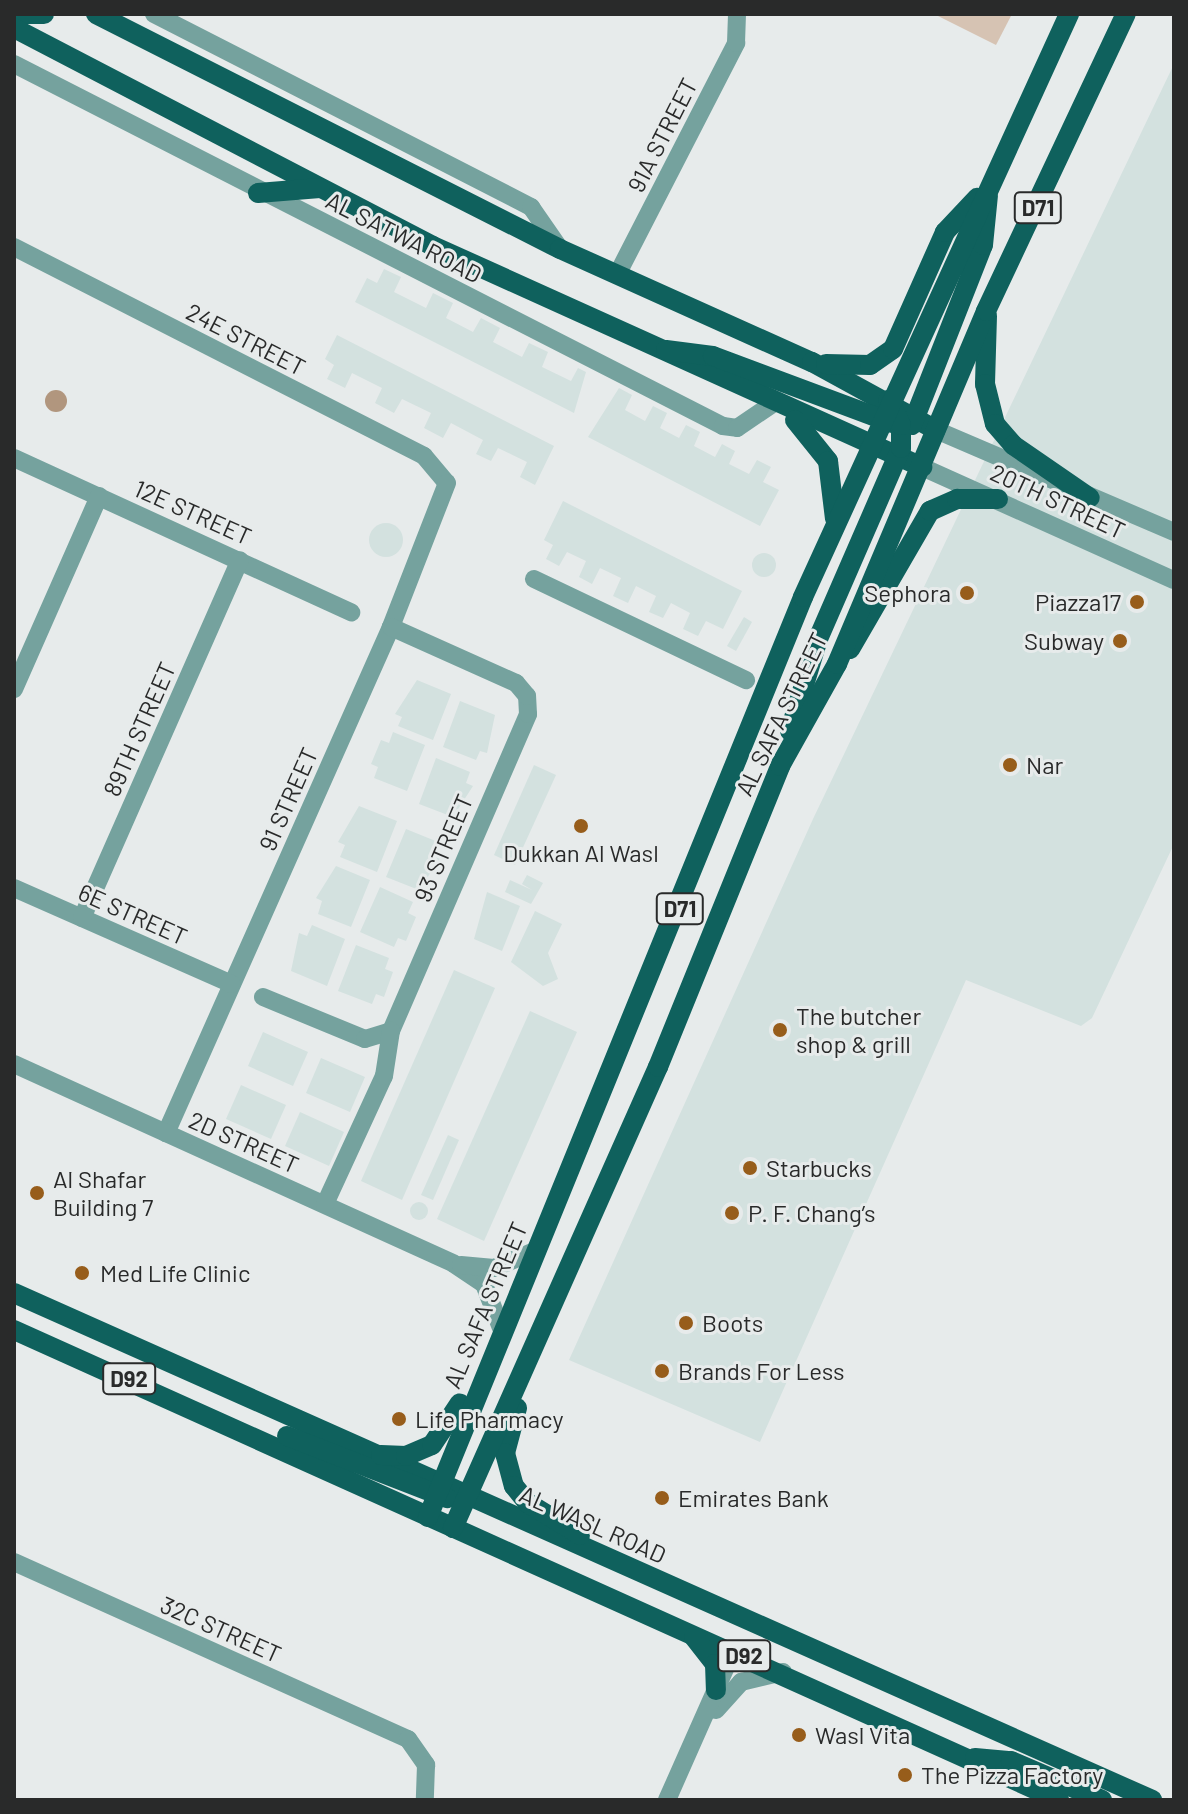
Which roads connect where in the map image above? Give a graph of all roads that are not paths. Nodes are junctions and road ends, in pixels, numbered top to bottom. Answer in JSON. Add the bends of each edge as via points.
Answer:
{"nodes":[{"id":1,"x":14,"y":14,"type":"edge"},
{"id":2,"x":44,"y":14,"type":"edge"},
{"id":3,"x":96,"y":14,"type":"edge"},
{"id":4,"x":154,"y":14,"type":"edge"},
{"id":5,"x":737,"y":14,"type":"edge"},
{"id":6,"x":1069,"y":14,"type":"edge"},
{"id":7,"x":1126,"y":14,"type":"edge"},
{"id":8,"x":14,"y":28,"type":"edge"},
{"id":9,"x":14,"y":64,"type":"edge"},
{"id":10,"x":989,"y":187,"type":"junction"},
{"id":11,"x":320,"y":188,"type":"junction"},
{"id":12,"x":258,"y":193,"type":"junction"},
{"id":13,"x":14,"y":247,"type":"edge"},
{"id":14,"x":560,"y":249,"type":"junction"},
{"id":15,"x":617,"y":275,"type":"junction"},
{"id":16,"x":986,"y":311,"type":"junction"},
{"id":17,"x":658,"y":350,"type":"junction"},
{"id":18,"x":812,"y":362,"type":"junction"},
{"id":19,"x":863,"y":388,"type":"junction"},
{"id":20,"x":924,"y":389,"type":"junction"},
{"id":21,"x":888,"y":400,"type":"junction"},
{"id":22,"x":949,"y":401,"type":"junction"},
{"id":23,"x":771,"y":405,"type":"junction"},
{"id":24,"x":849,"y":413,"type":"junction"},
{"id":25,"x":909,"y":421,"type":"junction"},
{"id":26,"x":880,"y":422,"type":"junction"},
{"id":27,"x":936,"y":430,"type":"junction"},
{"id":28,"x":870,"y":446,"type":"junction"},
{"id":29,"x":14,"y":458,"type":"edge"},
{"id":30,"x":898,"y":458,"type":"junction"},
{"id":31,"x":922,"y":467,"type":"junction"},
{"id":32,"x":859,"y":470,"type":"junction"},
{"id":33,"x":887,"y":482,"type":"junction"},
{"id":34,"x":447,"y":483,"type":"joint"},
{"id":35,"x":99,"y":496,"type":"junction"},
{"id":36,"x":1090,"y":498,"type":"junction"},
{"id":37,"x":998,"y":499,"type":"junction"},
{"id":38,"x":835,"y":524,"type":"junction"},
{"id":39,"x":1174,"y":532,"type":"edge"},
{"id":40,"x":240,"y":560,"type":"junction"},
{"id":41,"x":534,"y":579,"type":"dead end"},
{"id":42,"x":1174,"y":580,"type":"edge"},
{"id":43,"x":351,"y":612,"type":"dead end"},
{"id":44,"x":391,"y":627,"type":"junction"},
{"id":45,"x":837,"y":664,"type":"junction"},
{"id":46,"x":746,"y":680,"type":"dead end"},
{"id":47,"x":14,"y":689,"type":"edge"},
{"id":48,"x":780,"y":766,"type":"junction"},
{"id":49,"x":14,"y":888,"type":"edge"},
{"id":50,"x":82,"y":918,"type":"junction"},
{"id":51,"x":232,"y":984,"type":"junction"},
{"id":52,"x":263,"y":997,"type":"dead end"},
{"id":53,"x":391,"y":1031,"type":"junction"},
{"id":54,"x":14,"y":1064,"type":"edge"},
{"id":55,"x":166,"y":1133,"type":"junction"},
{"id":56,"x":325,"y":1204,"type":"junction"},
{"id":57,"x":537,"y":1250,"type":"junction"},
{"id":58,"x":454,"y":1264,"type":"junction"},
{"id":59,"x":14,"y":1293,"type":"edge"},
{"id":60,"x":501,"y":1328,"type":"junction"},
{"id":61,"x":14,"y":1330,"type":"edge"},
{"id":62,"x":489,"y":1355,"type":"junction"},
{"id":63,"x":525,"y":1358,"type":"junction"},
{"id":64,"x":189,"y":1406,"type":"junction"},
{"id":65,"x":362,"y":1451,"type":"junction"},
{"id":66,"x":439,"y":1491,"type":"junction"},
{"id":67,"x":467,"y":1495,"type":"junction"},
{"id":68,"x":428,"y":1517,"type":"junction"},
{"id":69,"x":453,"y":1528,"type":"junction"},
{"id":70,"x":14,"y":1562,"type":"edge"},
{"id":71,"x":614,"y":1562,"type":"junction"},
{"id":72,"x":687,"y":1632,"type":"junction"},
{"id":73,"x":733,"y":1651,"type":"junction"},
{"id":74,"x":783,"y":1672,"type":"junction"},
{"id":75,"x":716,"y":1690,"type":"junction"},
{"id":76,"x":698,"y":1736,"type":"junction"},
{"id":77,"x":967,"y":1759,"type":"junction"},
{"id":78,"x":425,"y":1800,"type":"edge"},
{"id":79,"x":667,"y":1800,"type":"edge"},
{"id":80,"x":1059,"y":1800,"type":"edge"},
{"id":81,"x":1102,"y":1800,"type":"edge"},
{"id":82,"x":1152,"y":1800,"type":"edge"}],
"edges":[{"from":1,"to":2,"type":"main road"},
{"from":3,"to":14,"type":"main road"},
{"from":4,"to":14,"type":"street","via":[[531,207]]},
{"from":5,"to":15,"type":"street","name":"91A STREET","via":[[736,43]]},
{"from":6,"to":10,"type":"main road","name":"AL SAFA STREET","number":"D71"},
{"from":7,"to":16,"type":"main road","name":"AL SAFA STREET","number":"D71"},
{"from":8,"to":11,"type":"main road","name":"AL SATWA ROAD"},
{"from":9,"to":12,"type":"street","name":"AL SATWA ROAD"},
{"from":10,"to":18,"type":"main road","via":[[945,232],[893,349],[859,368]]},
{"from":10,"to":20,"type":"main road","via":[[983,245]]},
{"from":10,"to":21,"type":"main road","name":"AL SAFA STREET","number":"D71"},
{"from":11,"to":12,"type":"main road"},
{"from":11,"to":17,"type":"main road","name":"AL SATWA ROAD"},
{"from":12,"to":23,"type":"street","name":"AL SATWA ROAD","via":[[723,426],[737,428]]},
{"from":13,"to":34,"type":"street","name":"24E STREET","via":[[424,456]]},
{"from":14,"to":15,"type":"main road"},
{"from":15,"to":18,"type":"main road"},
{"from":16,"to":22,"type":"main road","name":"AL SAFA STREET","number":"D71"},
{"from":16,"to":36,"type":"main road","via":[[986,398],[995,424],[1013,445]]},
{"from":17,"to":23,"type":"main road","name":"AL SATWA ROAD"},
{"from":17,"to":24,"type":"main road","via":[[713,356]]},
{"from":18,"to":19,"type":"main road"},
{"from":19,"to":21,"type":"main road"},
{"from":19,"to":24,"type":"main road","via":[[865,405]]},
{"from":20,"to":22,"type":"main road","via":[[936,404]]},
{"from":20,"to":25,"type":"main road"},
{"from":21,"to":25,"type":"main road"},
{"from":21,"to":26,"type":"main road","name":"AL SAFA STREET","number":"D71"},
{"from":22,"to":27,"type":"main road","name":"AL SAFA STREET","number":"D71"},
{"from":23,"to":28,"type":"main road","name":"AL SATWA ROAD"},
{"from":23,"to":38,"type":"main road","via":[[823,451],[832,471]]},
{"from":24,"to":26,"type":"main road"},
{"from":25,"to":26,"type":"main road"},
{"from":25,"to":27,"type":"main road"},
{"from":25,"to":30,"type":"main road"},
{"from":25,"to":31,"type":"main road"},
{"from":26,"to":28,"type":"main road","name":"AL SAFA STREET","number":"D71"},
{"from":27,"to":31,"type":"main road","name":"AL SAFA STREET","number":"D71"},
{"from":27,"to":36,"type":"street","name":"20TH STREET"},
{"from":28,"to":30,"type":"main road","name":"AL SATWA ROAD"},
{"from":28,"to":32,"type":"main road","name":"AL SAFA STREET","number":"D71"},
{"from":29,"to":35,"type":"street","name":"12E STREET"},
{"from":30,"to":31,"type":"main road","name":"AL SATWA ROAD"},
{"from":30,"to":33,"type":"main road"},
{"from":31,"to":37,"type":"street","name":"20TH STREET"},
{"from":31,"to":45,"type":"main road","name":"AL SAFA STREET","number":"D71"},
{"from":32,"to":33,"type":"main road","via":[[878,464]]},
{"from":32,"to":38,"type":"main road","name":"AL SAFA STREET","number":"D71"},
{"from":33,"to":48,"type":"main road","via":[[818,639]]},
{"from":34,"to":44,"type":"street","name":"91 STREET"},
{"from":35,"to":40,"type":"street","name":"12E STREET"},
{"from":35,"to":47,"type":"street"},
{"from":36,"to":39,"type":"street","name":"20TH STREET"},
{"from":37,"to":42,"type":"street","name":"20TH STREET"},
{"from":37,"to":45,"type":"main road","via":[[957,499],[930,511],[871,621]]},
{"from":38,"to":57,"type":"main road","name":"AL SAFA STREET","number":"D71"},
{"from":40,"to":43,"type":"street","name":"12E STREET"},
{"from":40,"to":50,"type":"street","name":"89TH STREET"},
{"from":41,"to":46,"type":"street"},
{"from":44,"to":51,"type":"street","name":"91 STREET"},
{"from":44,"to":53,"type":"street","name":"93 STREET","via":[[516,683],[529,705]]},
{"from":45,"to":48,"type":"main road","name":"AL SAFA STREET","number":"D71"},
{"from":48,"to":63,"type":"main road","name":"AL SAFA STREET","number":"D71","via":[[658,1067]]},
{"from":49,"to":50,"type":"street","name":"6E STREET"},
{"from":50,"to":51,"type":"street","name":"6E STREET"},
{"from":51,"to":55,"type":"street","name":"91 STREET"},
{"from":52,"to":53,"type":"street","via":[[365,1039]]},
{"from":53,"to":56,"type":"street","via":[[384,1076]]},
{"from":54,"to":55,"type":"street","name":"2D STREET"},
{"from":55,"to":56,"type":"street","name":"2D STREET"},
{"from":56,"to":58,"type":"street","name":"2D STREET"},
{"from":57,"to":58,"type":"street","name":"2D STREET","via":[[494,1268]]},
{"from":57,"to":60,"type":"main road","name":"AL SAFA STREET","number":"D71"},
{"from":58,"to":60,"type":"street","name":"2D STREET","via":[[484,1284]]},
{"from":59,"to":65,"type":"main road","name":"AL WASL ROAD","number":"D92"},
{"from":60,"to":62,"type":"main road","name":"AL SAFA STREET","number":"D71"},
{"from":61,"to":64,"type":"main road","number":"D92"},
{"from":62,"to":65,"type":"main road","via":[[432,1445],[406,1456]]},
{"from":62,"to":66,"type":"main road","name":"AL SAFA STREET","number":"D71"},
{"from":63,"to":67,"type":"main road","name":"AL SAFA STREET","number":"D71"},
{"from":63,"to":71,"type":"main road","via":[[527,1380],[506,1440],[511,1478],[528,1503]]},
{"from":64,"to":66,"type":"main road","via":[[235,1412]]},
{"from":64,"to":68,"type":"main road","number":"D92"},
{"from":65,"to":66,"type":"main road","name":"AL WASL ROAD","number":"D92"},
{"from":66,"to":67,"type":"main road","name":"AL WASL ROAD","number":"D92"},
{"from":66,"to":68,"type":"main road","name":"AL SAFA STREET","number":"D71"},
{"from":67,"to":69,"type":"main road","name":"AL SAFA STREET","number":"D71"},
{"from":67,"to":71,"type":"main road","name":"AL WASL ROAD","number":"D92"},
{"from":68,"to":69,"type":"main road","number":"D92"},
{"from":69,"to":72,"type":"main road","number":"D92"},
{"from":70,"to":78,"type":"street","name":"32C STREET","via":[[408,1739],[426,1765]]},
{"from":71,"to":82,"type":"main road","name":"AL WASL ROAD","number":"D92"},
{"from":72,"to":73,"type":"main road","number":"D92"},
{"from":72,"to":75,"type":"main road","via":[[711,1656]]},
{"from":73,"to":74,"type":"main road","number":"D92"},
{"from":73,"to":75,"type":"street"},
{"from":74,"to":76,"type":"street","via":[[736,1685]]},
{"from":74,"to":77,"type":"main road","number":"D92"},
{"from":75,"to":76,"type":"street"},
{"from":76,"to":79,"type":"street"},
{"from":77,"to":80,"type":"main road","number":"D92"},
{"from":77,"to":81,"type":"main road","via":[[1011,1761]]}]}
